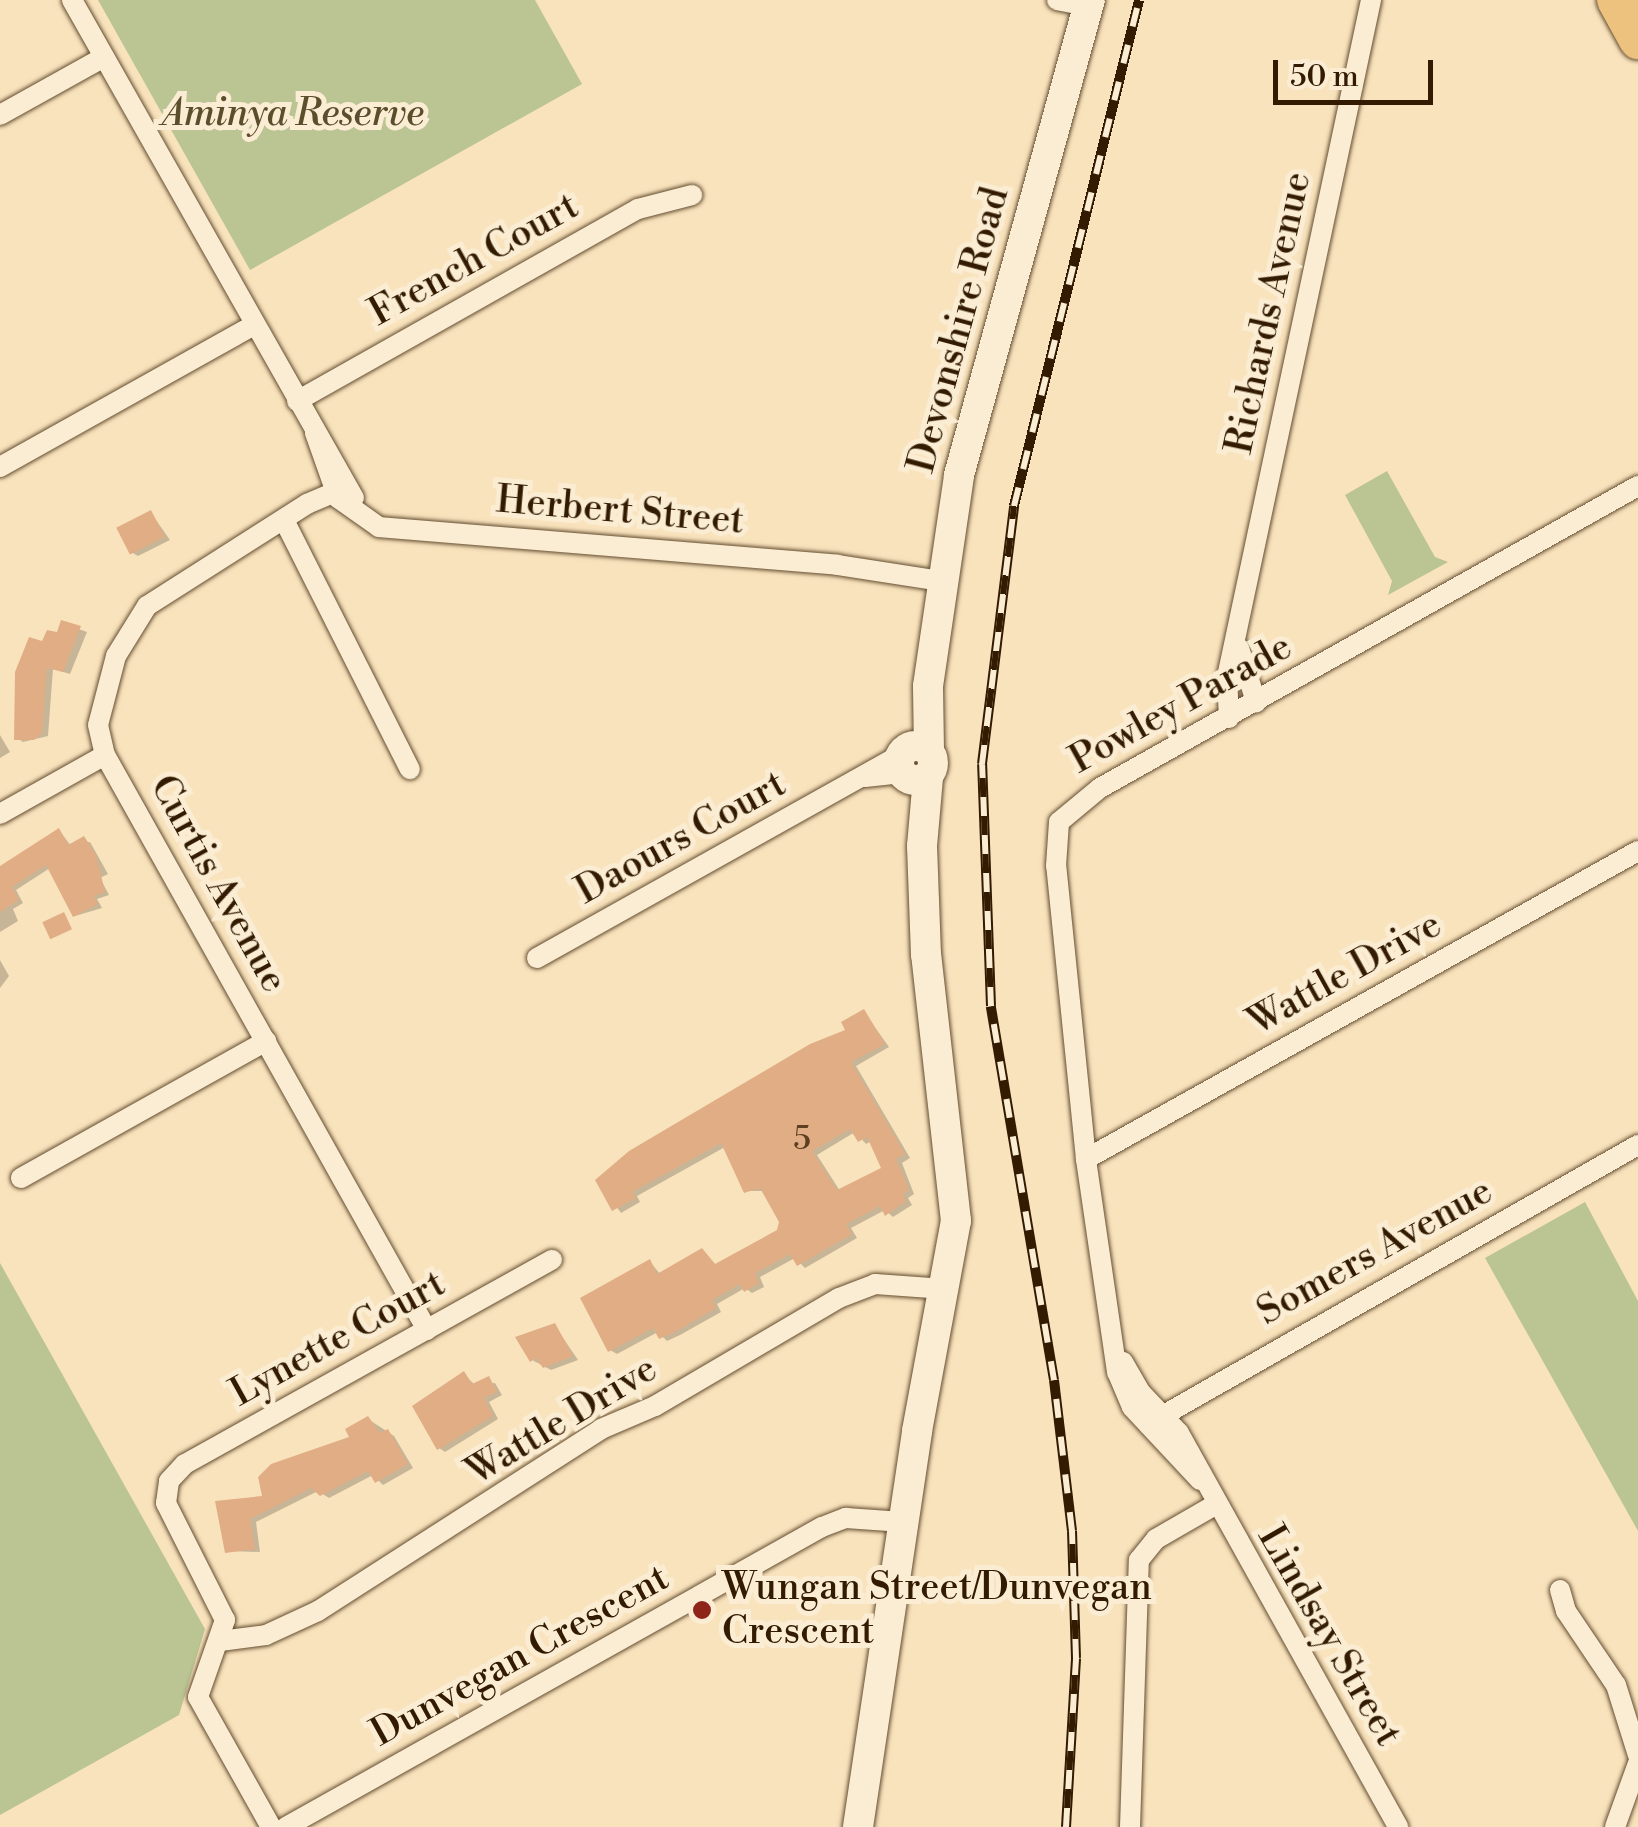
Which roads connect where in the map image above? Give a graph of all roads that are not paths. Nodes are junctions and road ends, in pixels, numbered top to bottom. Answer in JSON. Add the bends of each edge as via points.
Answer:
{"nodes":[{"id":1,"x":72,"y":0,"type":"edge"},
{"id":2,"x":1057,"y":0,"type":"edge"},
{"id":3,"x":1372,"y":0,"type":"edge"},
{"id":4,"x":1616,"y":0,"type":"edge"},
{"id":5,"x":1089,"y":3,"type":"edge"},
{"id":6,"x":1638,"y":40,"type":"edge"},
{"id":7,"x":104,"y":57,"type":"junction"},
{"id":8,"x":0,"y":115,"type":"edge"},
{"id":9,"x":692,"y":196,"type":"dead end"},
{"id":10,"x":254,"y":325,"type":"junction"},
{"id":11,"x":296,"y":401,"type":"junction"},
{"id":12,"x":0,"y":467,"type":"edge"},
{"id":13,"x":1638,"y":486,"type":"edge"},
{"id":14,"x":339,"y":492,"type":"junction"},
{"id":15,"x":285,"y":522,"type":"junction"},
{"id":16,"x":941,"y":573,"type":"junction"},
{"id":17,"x":1238,"y":642,"type":"junction"},
{"id":18,"x":1256,"y":702,"type":"junction"},
{"id":19,"x":1229,"y":718,"type":"junction"},
{"id":20,"x":105,"y":755,"type":"junction"},
{"id":21,"x":912,"y":764,"type":"junction"},
{"id":22,"x":410,"y":770,"type":"dead end"},
{"id":23,"x":0,"y":814,"type":"edge"},
{"id":24,"x":1638,"y":851,"type":"edge"},
{"id":25,"x":537,"y":958,"type":"dead end"},
{"id":26,"x":266,"y":1041,"type":"junction"},
{"id":27,"x":1638,"y":1145,"type":"edge"},
{"id":28,"x":1086,"y":1159,"type":"junction"},
{"id":29,"x":21,"y":1178,"type":"dead end"},
{"id":30,"x":552,"y":1260,"type":"dead end"},
{"id":31,"x":945,"y":1289,"type":"junction"},
{"id":32,"x":427,"y":1330,"type":"junction"},
{"id":33,"x":1156,"y":1419,"type":"junction"},
{"id":34,"x":1215,"y":1505,"type":"junction"},
{"id":35,"x":903,"y":1522,"type":"junction"},
{"id":36,"x":1560,"y":1590,"type":"dead end"},
{"id":37,"x":220,"y":1642,"type":"junction"},
{"id":38,"x":1638,"y":1755,"type":"edge"},
{"id":39,"x":1638,"y":1763,"type":"edge"},
{"id":40,"x":271,"y":1827,"type":"edge"},
{"id":41,"x":286,"y":1827,"type":"edge"},
{"id":42,"x":858,"y":1827,"type":"edge"},
{"id":43,"x":1130,"y":1827,"type":"edge"},
{"id":44,"x":1398,"y":1827,"type":"edge"},
{"id":45,"x":1615,"y":1827,"type":"edge"}],
"edges":[{"from":1,"to":7,"type":"street","name":"Herbert Street"},
{"from":2,"to":5,"type":"street"},
{"from":3,"to":17,"type":"street","name":"Richards Avenue"},
{"from":4,"to":6,"type":"highway"},
{"from":5,"to":16,"type":"street","name":"Devonshire Road","via":[[980,386]]},
{"from":7,"to":8,"type":"street"},
{"from":7,"to":10,"type":"street","name":"Herbert Street"},
{"from":9,"to":11,"type":"street","name":"French Court","via":[[638,208]]},
{"from":10,"to":11,"type":"street","name":"Herbert Street"},
{"from":10,"to":12,"type":"street"},
{"from":11,"to":14,"type":"street","name":"Herbert Street"},
{"from":13,"to":18,"type":"street","name":"Powley Parade"},
{"from":14,"to":15,"type":"street","name":"Curtis Avenue"},
{"from":14,"to":16,"type":"street","name":"Herbert Street","via":[[397,526]]},
{"from":15,"to":20,"type":"street","name":"Curtis Avenue","via":[[180,581],[134,621],[99,711]]},
{"from":15,"to":22,"type":"street"},
{"from":16,"to":21,"type":"street","name":"Devonshire Road"},
{"from":17,"to":18,"type":"street","name":"Richards Avenue"},
{"from":17,"to":19,"type":"street","name":"Richards Avenue","via":[[1228,678]]},
{"from":18,"to":19,"type":"street","name":"Powley Parade"},
{"from":19,"to":28,"type":"street","name":"Powley Parade","via":[[1073,805],[1059,822],[1056,866]]},
{"from":20,"to":23,"type":"street"},
{"from":20,"to":26,"type":"street","name":"Curtis Avenue"},
{"from":21,"to":25,"type":"street","name":"Daours Court","via":[[858,779]]},
{"from":21,"to":31,"type":"street","name":"Devonshire Road","via":[[926,955],[955,1171],[956,1221]]},
{"from":24,"to":28,"type":"street","name":"Wattle Drive"},
{"from":26,"to":29,"type":"street"},
{"from":26,"to":32,"type":"street","name":"Curtis Avenue"},
{"from":27,"to":33,"type":"street","name":"Somers Avenue"},
{"from":28,"to":33,"type":"street","name":"Lindsay Street","via":[[1122,1388]]},
{"from":30,"to":32,"type":"street","name":"Lynette Court"},
{"from":31,"to":35,"type":"street","name":"Devonshire Road"},
{"from":31,"to":37,"type":"street","name":"Wattle Drive","via":[[875,1284],[839,1298],[655,1406],[600,1430],[318,1611],[266,1636]]},
{"from":32,"to":37,"type":"street","name":"Lynette Court","via":[[186,1464],[166,1487],[172,1516],[223,1610]]},
{"from":33,"to":34,"type":"street","name":"Lindsay Street"},
{"from":34,"to":43,"type":"street","via":[[1156,1539],[1139,1560]]},
{"from":34,"to":44,"type":"street","name":"Lindsay Street"},
{"from":35,"to":41,"type":"street","name":"Dunvegan Crescent","via":[[846,1518],[822,1527]]},
{"from":35,"to":42,"type":"street","name":"Devonshire Road"},
{"from":36,"to":38,"type":"street","via":[[1566,1611],[1616,1686]]},
{"from":37,"to":40,"type":"street","via":[[198,1697]]},
{"from":39,"to":45,"type":"street"}]}
